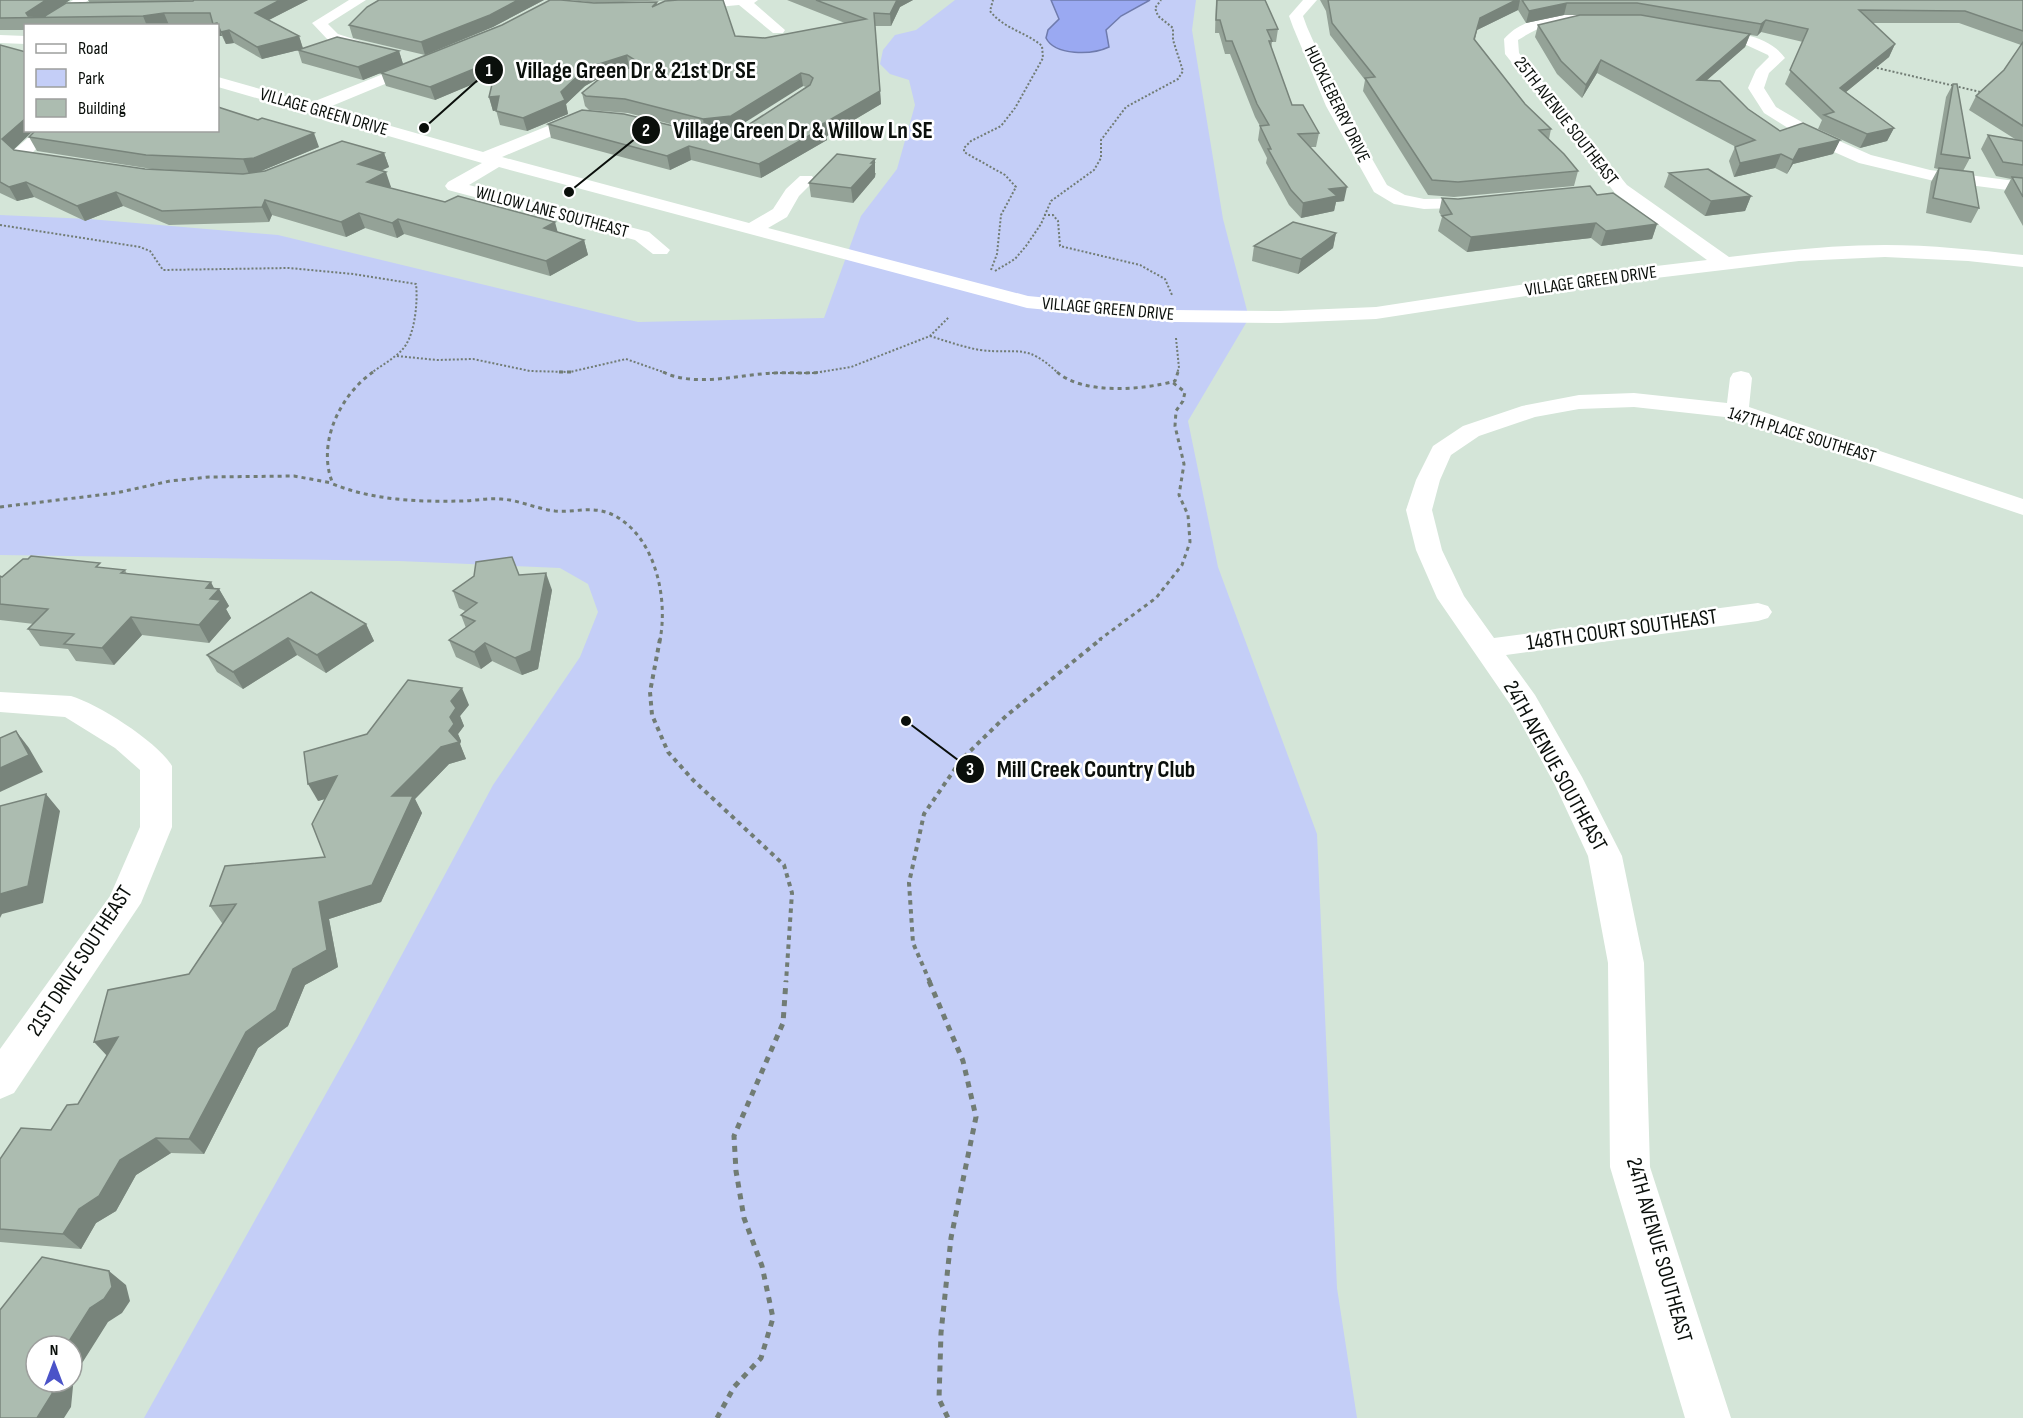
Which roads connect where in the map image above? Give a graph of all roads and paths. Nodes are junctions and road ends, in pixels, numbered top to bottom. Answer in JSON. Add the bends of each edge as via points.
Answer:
{"nodes":[{"id":1,"x":359,"y":0,"type":"edge"},
{"id":2,"x":993,"y":0,"type":"edge"},
{"id":3,"x":1161,"y":0,"type":"edge"},
{"id":4,"x":1310,"y":0,"type":"edge"},
{"id":5,"x":748,"y":1,"type":"edge"},
{"id":6,"x":87,"y":4,"type":"edge"},
{"id":7,"x":674,"y":7,"type":"edge"},
{"id":8,"x":1619,"y":17,"type":"edge"},
{"id":9,"x":44,"y":24,"type":"edge"},
{"id":10,"x":1695,"y":29,"type":"edge"},
{"id":11,"x":778,"y":30,"type":"dead end"},
{"id":12,"x":23,"y":38,"type":"edge"},
{"id":13,"x":0,"y":39,"type":"edge"},
{"id":14,"x":385,"y":52,"type":"edge"},
{"id":15,"x":406,"y":57,"type":"dead end"},
{"id":16,"x":1871,"y":66,"type":"edge"},
{"id":17,"x":219,"y":82,"type":"edge"},
{"id":18,"x":1991,"y":94,"type":"edge"},
{"id":19,"x":313,"y":108,"type":"junction"},
{"id":20,"x":605,"y":118,"type":"edge"},
{"id":21,"x":383,"y":128,"type":"junction"},
{"id":22,"x":45,"y":132,"type":"edge"},
{"id":23,"x":358,"y":140,"type":"dead end"},
{"id":24,"x":491,"y":160,"type":"junction"},
{"id":25,"x":74,"y":165,"type":"edge"},
{"id":26,"x":806,"y":180,"type":"dead end"},
{"id":27,"x":2023,"y":187,"type":"edge"},
{"id":28,"x":1621,"y":189,"type":"junction"},
{"id":29,"x":1599,"y":192,"type":"edge"},
{"id":30,"x":1498,"y":201,"type":"edge"},
{"id":31,"x":0,"y":225,"type":"edge"},
{"id":32,"x":750,"y":230,"type":"junction"},
{"id":33,"x":660,"y":250,"type":"dead end"},
{"id":34,"x":2023,"y":261,"type":"edge"},
{"id":35,"x":1725,"y":264,"type":"junction"},
{"id":36,"x":949,"y":317,"type":"dead end"},
{"id":37,"x":396,"y":356,"type":"junction"},
{"id":38,"x":1741,"y":378,"type":"dead end"},
{"id":39,"x":1172,"y":382,"type":"dead end"},
{"id":40,"x":1737,"y":411,"type":"junction"},
{"id":41,"x":1471,"y":430,"type":"joint"},
{"id":42,"x":333,"y":483,"type":"junction"},
{"id":43,"x":0,"y":507,"type":"edge"},
{"id":44,"x":2023,"y":507,"type":"edge"},
{"id":45,"x":1758,"y":612,"type":"dead end"},
{"id":46,"x":1487,"y":648,"type":"junction"},
{"id":47,"x":0,"y":702,"type":"edge"},
{"id":48,"x":0,"y":1081,"type":"edge"},
{"id":49,"x":717,"y":1418,"type":"edge"},
{"id":50,"x":948,"y":1418,"type":"edge"},
{"id":51,"x":1708,"y":1418,"type":"edge"}],
"edges":[{"from":1,"to":14,"type":"street","via":[[319,23],[333,37]]},
{"from":2,"to":3,"type":"path","via":[[990,11],[996,21],[1034,37],[1042,46],[1043,58],[1001,126],[964,148],[969,156],[991,165],[1016,188],[1001,217],[998,259],[987,276],[1015,259],[1041,224],[1051,201],[1094,170],[1101,158],[1101,140],[1126,107],[1178,79],[1183,71],[1173,28],[1158,16],[1155,8]]},
{"from":4,"to":30,"type":"street","name":"HUCKLEBERRY DRIVE","via":[[1296,16],[1334,106],[1380,188],[1400,200],[1424,204]]},
{"from":5,"to":7,"type":"street"},
{"from":5,"to":11,"type":"street"},
{"from":6,"to":9,"type":"street","via":[[68,9]]},
{"from":8,"to":28,"type":"street","name":"25TH AVENUE SOUTHEAST","via":[[1546,20],[1520,30],[1511,39],[1512,54]]},
{"from":10,"to":27,"type":"street","via":[[1763,44],[1774,51],[1778,58],[1766,65],[1756,88],[1770,110],[1813,136],[1865,159],[1930,175]]},
{"from":12,"to":13,"type":"street"},
{"from":15,"to":19,"type":"street","via":[[432,60]]},
{"from":16,"to":18,"type":"path"},
{"from":17,"to":19,"type":"street","name":"VILLAGE GREEN DRIVE"},
{"from":19,"to":21,"type":"street","name":"VILLAGE GREEN DRIVE"},
{"from":20,"to":24,"type":"street","via":[[578,111]]},
{"from":21,"to":23,"type":"street","via":[[372,139]]},
{"from":21,"to":24,"type":"street","name":"VILLAGE GREEN DRIVE"},
{"from":22,"to":25,"type":"street","via":[[21,153],[28,158]]},
{"from":24,"to":32,"type":"street","name":"VILLAGE GREEN DRIVE"},
{"from":24,"to":33,"type":"street","name":"WILLOW LANE SOUTHEAST","via":[[454,186],[642,236]]},
{"from":26,"to":32,"type":"street","via":[[780,213]]},
{"from":28,"to":29,"type":"street"},
{"from":28,"to":35,"type":"street","name":"25TH AVENUE SOUTHEAST"},
{"from":31,"to":37,"type":"path","via":[[140,248],[150,251],[163,270],[298,269],[416,284],[418,302],[409,339]]},
{"from":32,"to":35,"type":"street","name":"VILLAGE GREEN DRIVE","via":[[1027,302],[1174,316],[1376,313]]},
{"from":34,"to":35,"type":"street","name":"VILLAGE GREEN DRIVE","via":[[1885,251]]},
{"from":36,"to":37,"type":"path","via":[[930,336],[851,367],[715,380],[674,377],[626,359],[570,372],[530,371],[473,359]]},
{"from":37,"to":42,"type":"path","via":[[357,384],[340,406],[331,434],[327,470]]},
{"from":38,"to":40,"type":"street"},
{"from":39,"to":50,"type":"path","via":[[1185,392],[1176,411],[1175,426],[1184,464],[1179,495],[1188,515],[1190,542],[1182,565],[1156,598],[1006,716],[961,760],[924,814],[909,883],[913,943],[963,1061],[976,1117],[951,1238],[940,1333],[939,1399]]},
{"from":40,"to":41,"type":"street","name":"147TH PLACE SOUTHEAST","via":[[1634,400],[1579,402],[1530,411]]},
{"from":40,"to":44,"type":"street","name":"147TH PLACE SOUTHEAST"},
{"from":41,"to":46,"type":"street","name":"24TH AVENUE SOUTHEAST","via":[[1441,451],[1419,510],[1429,550],[1451,598]]},
{"from":42,"to":43,"type":"path","via":[[294,476],[209,477]]},
{"from":42,"to":49,"type":"path","via":[[378,496],[457,501],[501,499],[556,510],[586,508],[617,517],[642,540],[657,573],[663,625],[650,692],[652,715],[668,752],[784,864],[792,893],[783,1023],[734,1136],[744,1218],[762,1266],[773,1318],[761,1358],[734,1387]]},
{"from":45,"to":46,"type":"street","name":"148TH COURT SOUTHEAST"},
{"from":46,"to":51,"type":"street","name":"24TH AVENUE SOUTHEAST","via":[[1524,702],[1605,856],[1626,963],[1630,1167]]},
{"from":47,"to":48,"type":"street","name":"21ST DRIVE SOUTHEAST","via":[[71,707],[126,740],[156,766],[156,827],[124,903]]}]}
